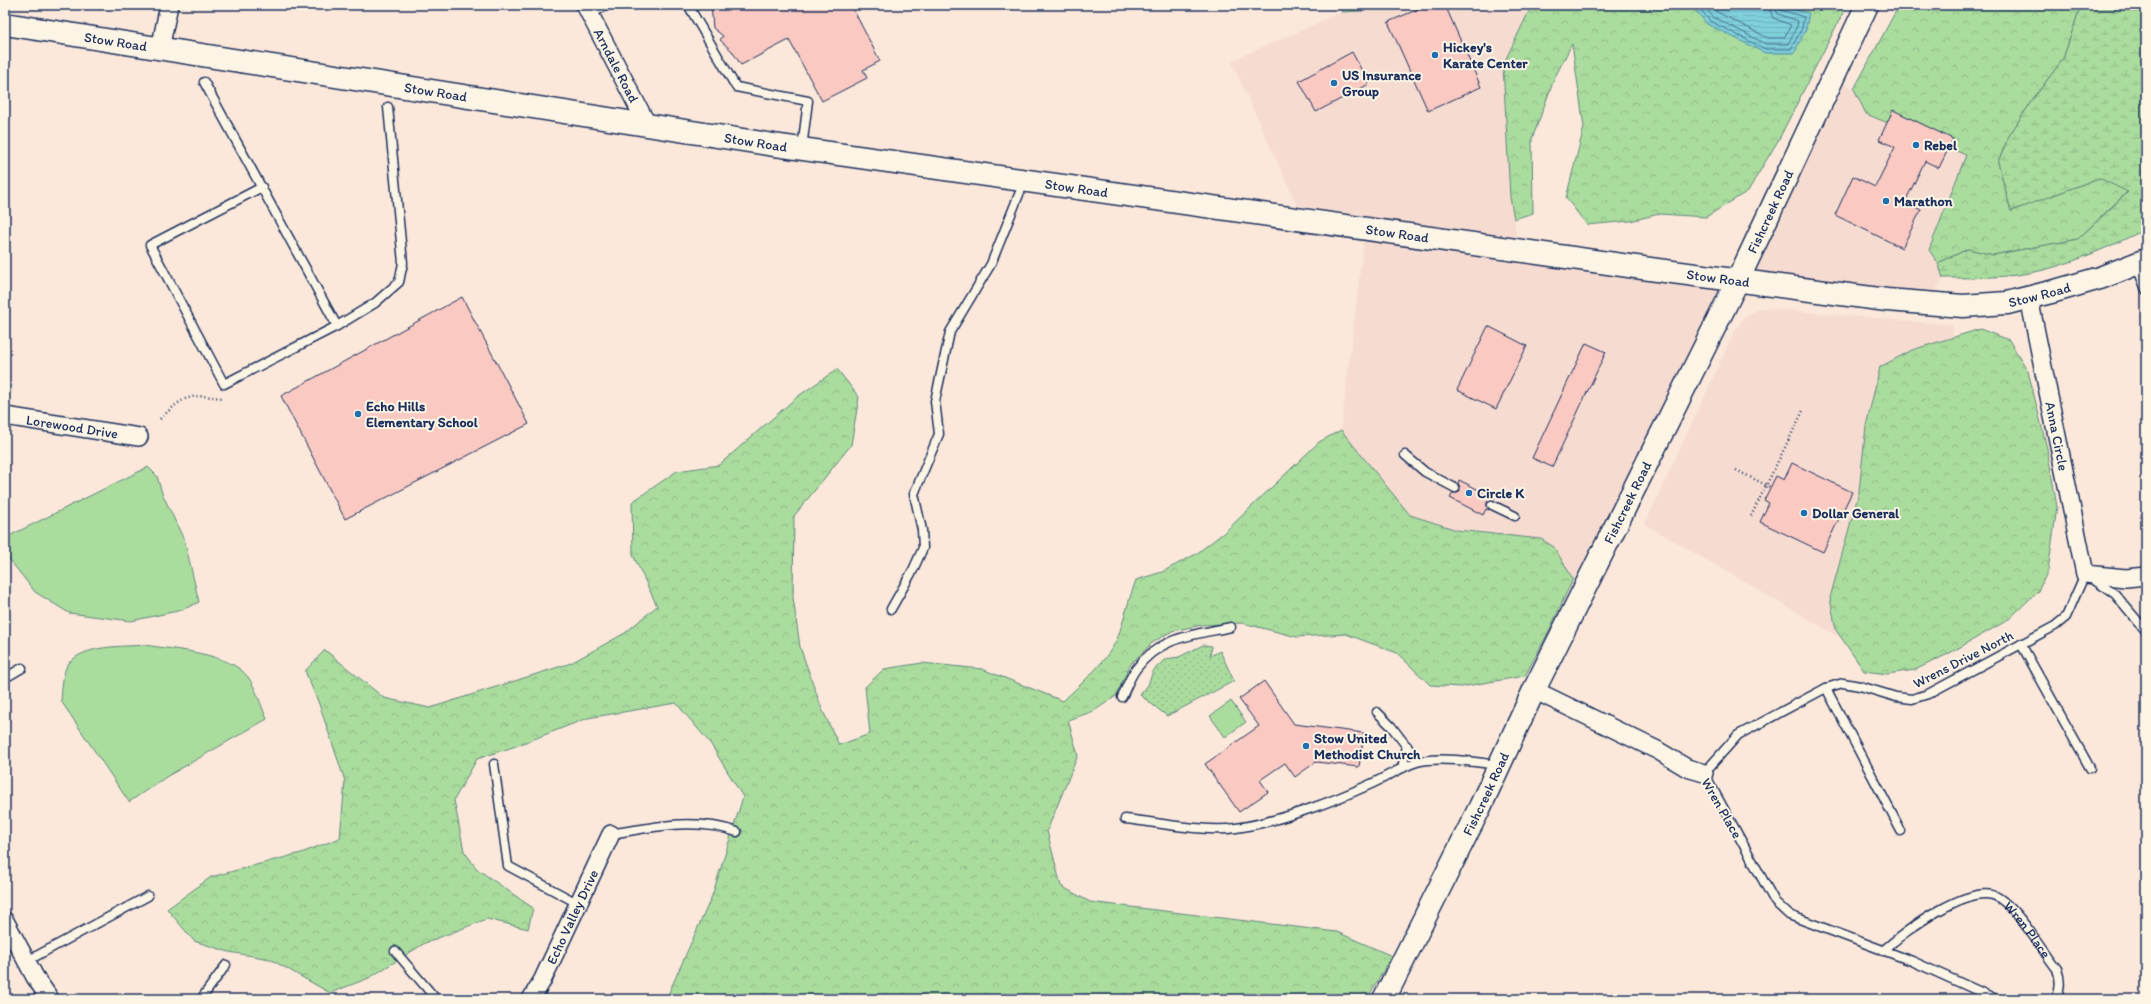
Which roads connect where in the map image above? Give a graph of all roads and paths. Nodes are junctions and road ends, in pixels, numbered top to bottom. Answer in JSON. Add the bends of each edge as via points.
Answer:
{"nodes":[{"id":1,"x":169,"y":5,"type":"edge"},
{"id":2,"x":608,"y":5,"type":"edge"},
{"id":3,"x":688,"y":5,"type":"edge"},
{"id":4,"x":1867,"y":5,"type":"edge"},
{"id":5,"x":588,"y":10,"type":"edge"},
{"id":6,"x":5,"y":24,"type":"edge"},
{"id":7,"x":160,"y":49,"type":"junction"},
{"id":8,"x":204,"y":82,"type":"dead end"},
{"id":9,"x":388,"y":107,"type":"dead end"},
{"id":10,"x":648,"y":126,"type":"junction"},
{"id":11,"x":801,"y":149,"type":"junction"},
{"id":12,"x":1024,"y":182,"type":"junction"},
{"id":13,"x":262,"y":187,"type":"junction"},
{"id":14,"x":2141,"y":262,"type":"edge"},
{"id":15,"x":1738,"y":280,"type":"junction"},
{"id":16,"x":2146,"y":290,"type":"edge"},
{"id":17,"x":2029,"y":298,"type":"junction"},
{"id":18,"x":337,"y":326,"type":"junction"},
{"id":19,"x":225,"y":398,"type":"dead end"},
{"id":20,"x":1803,"y":411,"type":"dead end"},
{"id":21,"x":5,"y":416,"type":"edge"},
{"id":22,"x":160,"y":418,"type":"dead end"},
{"id":23,"x":138,"y":437,"type":"dead end"},
{"id":24,"x":1404,"y":455,"type":"dead end"},
{"id":25,"x":1736,"y":470,"type":"dead end"},
{"id":26,"x":1766,"y":485,"type":"junction"},
{"id":27,"x":1770,"y":487,"type":"dead end"},
{"id":28,"x":1455,"y":488,"type":"dead end"},
{"id":29,"x":1492,"y":505,"type":"dead end"},
{"id":30,"x":1515,"y":516,"type":"dead end"},
{"id":31,"x":1751,"y":516,"type":"dead end"},
{"id":32,"x":2085,"y":574,"type":"junction"},
{"id":33,"x":2146,"y":576,"type":"edge"},
{"id":34,"x":891,"y":610,"type":"dead end"},
{"id":35,"x":1231,"y":627,"type":"dead end"},
{"id":36,"x":2146,"y":631,"type":"edge"},
{"id":37,"x":2021,"y":644,"type":"junction"},
{"id":38,"x":22,"y":668,"type":"dead end"},
{"id":39,"x":5,"y":678,"type":"edge"},
{"id":40,"x":1826,"y":688,"type":"junction"},
{"id":41,"x":1534,"y":690,"type":"junction"},
{"id":42,"x":1122,"y":697,"type":"dead end"},
{"id":43,"x":1377,"y":712,"type":"dead end"},
{"id":44,"x":1407,"y":746,"type":"junction"},
{"id":45,"x":1418,"y":761,"type":"junction"},
{"id":46,"x":494,"y":764,"type":"dead end"},
{"id":47,"x":1499,"y":765,"type":"junction"},
{"id":48,"x":1402,"y":768,"type":"junction"},
{"id":49,"x":2090,"y":768,"type":"dead end"},
{"id":50,"x":1704,"y":773,"type":"junction"},
{"id":51,"x":1125,"y":819,"type":"dead end"},
{"id":52,"x":1901,"y":831,"type":"dead end"},
{"id":53,"x":737,"y":832,"type":"dead end"},
{"id":54,"x":611,"y":834,"type":"joint"},
{"id":55,"x":148,"y":896,"type":"dead end"},
{"id":56,"x":579,"y":904,"type":"junction"},
{"id":57,"x":5,"y":921,"type":"edge"},
{"id":58,"x":395,"y":951,"type":"dead end"},
{"id":59,"x":1883,"y":951,"type":"junction"},
{"id":60,"x":27,"y":961,"type":"junction"},
{"id":61,"x":226,"y":965,"type":"dead end"},
{"id":62,"x":50,"y":999,"type":"edge"},
{"id":63,"x":201,"y":999,"type":"edge"},
{"id":64,"x":436,"y":999,"type":"edge"},
{"id":65,"x":531,"y":999,"type":"edge"},
{"id":66,"x":1384,"y":999,"type":"edge"},
{"id":67,"x":1996,"y":999,"type":"edge"},
{"id":68,"x":2056,"y":999,"type":"edge"}],
"edges":[{"from":1,"to":7,"type":"street"},
{"from":2,"to":5,"type":"lane"},
{"from":3,"to":11,"type":"lane","via":[[736,87],[808,101]]},
{"from":4,"to":15,"type":"street","name":"Fishcreek Road"},
{"from":5,"to":10,"type":"street","name":"Arndale Road"},
{"from":6,"to":7,"type":"street","name":"Stow Road"},
{"from":7,"to":10,"type":"street","name":"Stow Road"},
{"from":8,"to":13,"type":"lane"},
{"from":9,"to":18,"type":"lane","via":[[403,263],[399,282],[375,303]]},
{"from":10,"to":11,"type":"street","name":"Stow Road"},
{"from":11,"to":12,"type":"street","name":"Stow Road"},
{"from":12,"to":15,"type":"street","name":"Stow Road"},
{"from":12,"to":34,"type":"lane","via":[[991,264],[950,332],[935,401],[939,434],[914,494],[922,530],[922,548]]},
{"from":13,"to":18,"type":"lane"},
{"from":13,"to":18,"type":"lane","via":[[150,245],[224,384]]},
{"from":14,"to":16,"type":"lane"},
{"from":14,"to":17,"type":"street","name":"Stow Road","via":[[2100,278]]},
{"from":15,"to":17,"type":"street","name":"Stow Road","via":[[1936,305],[1987,305]]},
{"from":15,"to":41,"type":"street","name":"Fishcreek Road"},
{"from":17,"to":32,"type":"street","name":"Anna Circle"},
{"from":19,"to":22,"type":"path","via":[[195,395],[180,402]]},
{"from":20,"to":26,"type":"path"},
{"from":21,"to":23,"type":"street","name":"Lorewood Drive"},
{"from":24,"to":28,"type":"lane","via":[[1425,472]]},
{"from":25,"to":26,"type":"path"},
{"from":26,"to":27,"type":"path"},
{"from":26,"to":31,"type":"path"},
{"from":29,"to":30,"type":"lane"},
{"from":32,"to":33,"type":"street","via":[[2126,578]]},
{"from":32,"to":36,"type":"lane","via":[[2115,594]]},
{"from":32,"to":37,"type":"lane","name":"Wrens Drive North","via":[[2066,617],[2055,626]]},
{"from":35,"to":42,"type":"lane","via":[[1196,632],[1174,639],[1159,648],[1136,670]]},
{"from":37,"to":40,"type":"lane","name":"Wrens Drive North","via":[[1928,694],[1912,699],[1843,683]]},
{"from":37,"to":49,"type":"lane"},
{"from":38,"to":39,"type":"lane"},
{"from":40,"to":50,"type":"lane","name":"Wrens Drive North","via":[[1738,735]]},
{"from":40,"to":52,"type":"lane"},
{"from":41,"to":47,"type":"street","name":"Fishcreek Road"},
{"from":41,"to":50,"type":"street","name":"Wren Place","via":[[1657,750],[1688,768]]},
{"from":43,"to":44,"type":"lane"},
{"from":44,"to":45,"type":"lane"},
{"from":44,"to":48,"type":"lane"},
{"from":45,"to":47,"type":"lane","via":[[1461,760]]},
{"from":45,"to":48,"type":"lane"},
{"from":46,"to":56,"type":"lane","via":[[508,866]]},
{"from":47,"to":66,"type":"street","name":"Fishcreek Road"},
{"from":48,"to":51,"type":"lane","via":[[1371,784],[1323,803],[1267,822],[1235,829]]},
{"from":50,"to":59,"type":"lane","name":"Wren Place","via":[[1781,910]]},
{"from":53,"to":54,"type":"lane","via":[[726,828],[671,823]]},
{"from":54,"to":56,"type":"street","name":"Echo Valley Drive"},
{"from":55,"to":60,"type":"lane"},
{"from":56,"to":65,"type":"street","name":"Echo Valley Drive"},
{"from":57,"to":60,"type":"street"},
{"from":58,"to":64,"type":"lane"},
{"from":59,"to":67,"type":"lane","name":"Wren Place","via":[[1912,961]]},
{"from":59,"to":68,"type":"lane","name":"Wren Place","via":[[1900,935],[1923,920],[1974,894],[1990,894],[2000,898],[2014,913],[2057,969],[2060,990]]},
{"from":60,"to":62,"type":"street"},
{"from":61,"to":63,"type":"lane"}]}
